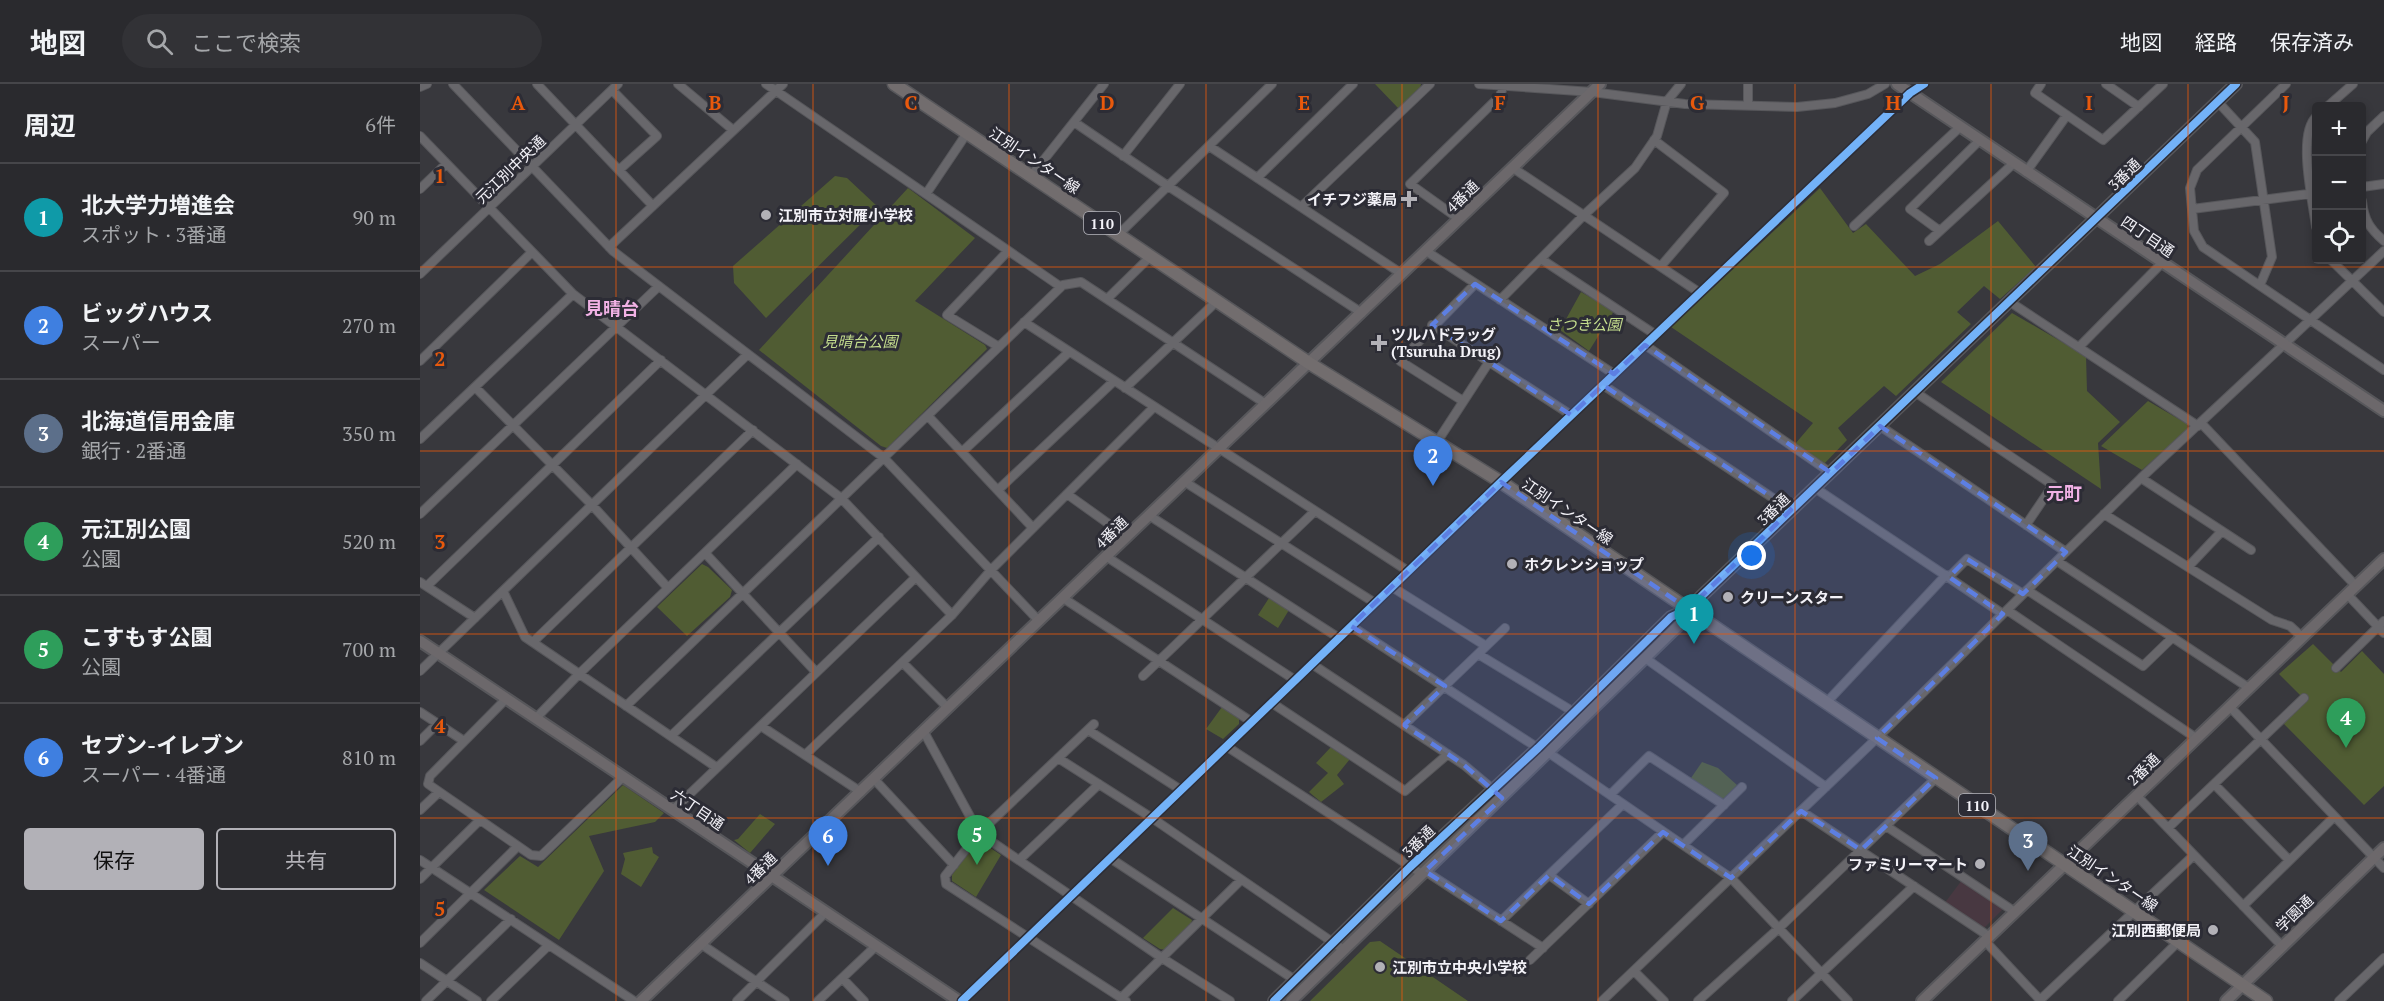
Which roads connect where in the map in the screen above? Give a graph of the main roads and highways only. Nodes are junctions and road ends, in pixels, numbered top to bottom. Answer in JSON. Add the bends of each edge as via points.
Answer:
{"nodes":[{"id":1,"x":894,"y":84,"type":"edge"},
{"id":2,"x":2266,"y":1001,"type":"edge"}],
"edges":[{"from":1,"to":2,"type":"main road","name":"江別インター線","number":"110","via":[[1310,363],[1501,482]]}]}
